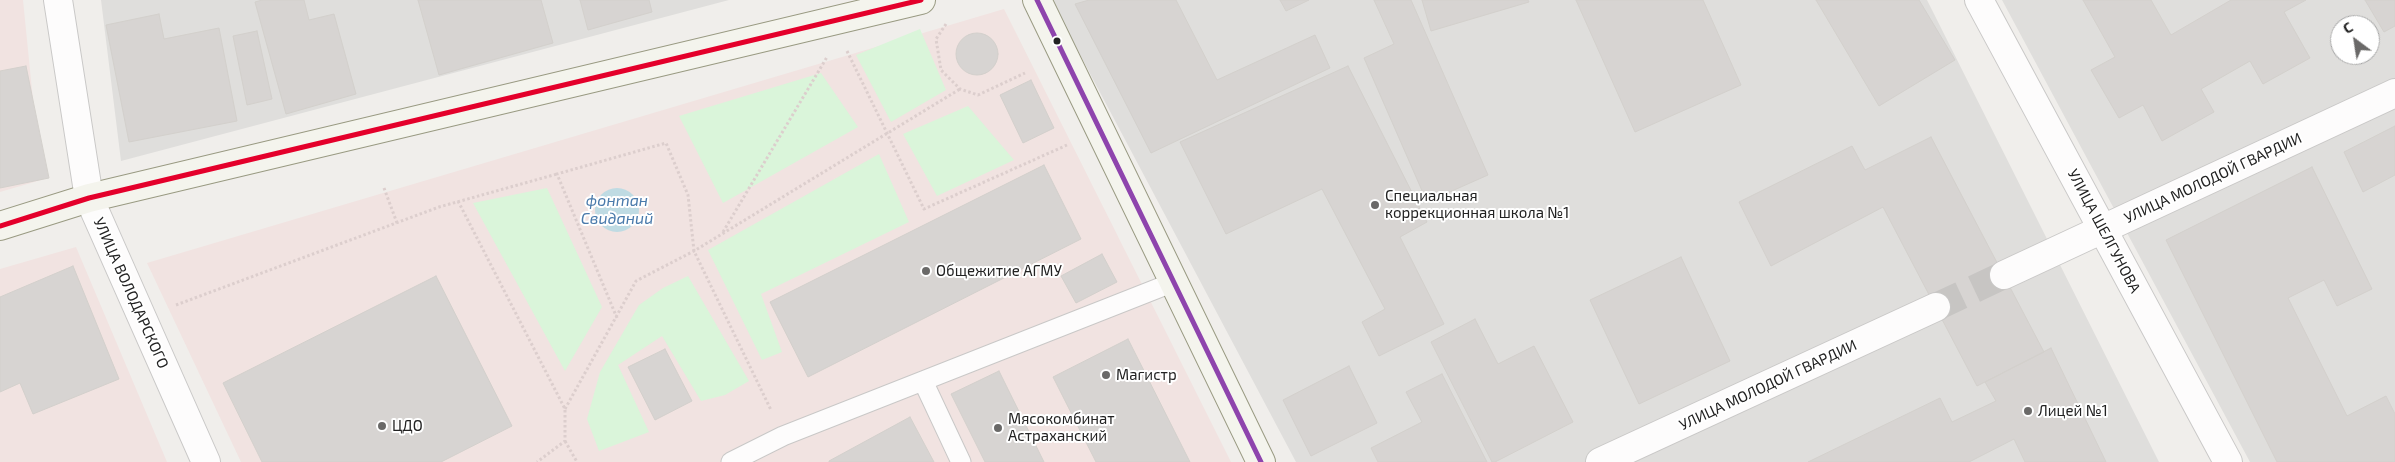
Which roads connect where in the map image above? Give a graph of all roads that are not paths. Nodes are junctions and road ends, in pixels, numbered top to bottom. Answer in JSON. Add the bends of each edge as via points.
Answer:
{"nodes":[{"id":1,"x":58,"y":0,"type":"edge"},
{"id":2,"x":921,"y":0,"type":"edge"},
{"id":3,"x":1037,"y":0,"type":"edge"},
{"id":4,"x":1979,"y":0,"type":"edge"},
{"id":5,"x":2395,"y":93,"type":"edge"},
{"id":6,"x":89,"y":198,"type":"junction"},
{"id":7,"x":0,"y":226,"type":"edge"},
{"id":8,"x":2102,"y":229,"type":"junction"},
{"id":9,"x":2004,"y":275,"type":"tunnel mouth"},
{"id":10,"x":1174,"y":282,"type":"junction"},
{"id":11,"x":1936,"y":307,"type":"tunnel mouth"},
{"id":12,"x":924,"y":380,"type":"junction"},
{"id":13,"x":206,"y":462,"type":"edge"},
{"id":14,"x":731,"y":462,"type":"edge"},
{"id":15,"x":961,"y":462,"type":"edge"},
{"id":16,"x":1261,"y":462,"type":"edge"},
{"id":17,"x":1600,"y":462,"type":"edge"},
{"id":18,"x":2228,"y":462,"type":"edge"}],
"edges":[{"from":1,"to":6,"type":"street","name":"УЛИЦА ВОЛОДАРСКОГО"},
{"from":2,"to":6,"type":"street"},
{"from":3,"to":10,"type":"street"},
{"from":4,"to":8,"type":"street","name":"УЛИЦА ШЕЛГУНОВА"},
{"from":5,"to":8,"type":"street","name":"УЛИЦА МОЛОДОЙ ГВАРДИИ"},
{"from":6,"to":7,"type":"street"},
{"from":6,"to":13,"type":"street","name":"УЛИЦА ВОЛОДАРСКОГО"},
{"from":8,"to":9,"type":"street","name":"УЛИЦА МОЛОДОЙ ГВАРДИИ"},
{"from":8,"to":18,"type":"street","name":"УЛИЦА ШЕЛГУНОВА"},
{"from":10,"to":12,"type":"lane"},
{"from":10,"to":16,"type":"street"},
{"from":11,"to":17,"type":"street","name":"УЛИЦА МОЛОДОЙ ГВАРДИИ"},
{"from":12,"to":14,"type":"lane","via":[[783,436]]},
{"from":12,"to":15,"type":"lane"}]}
